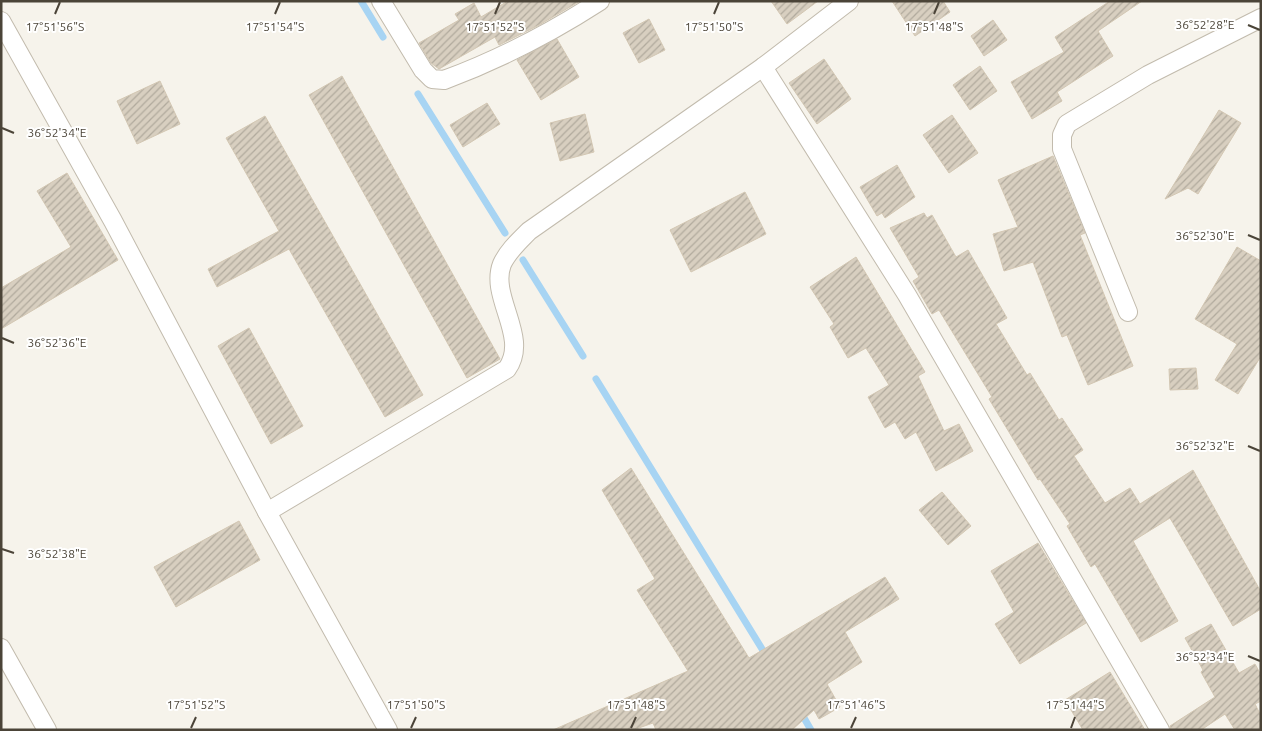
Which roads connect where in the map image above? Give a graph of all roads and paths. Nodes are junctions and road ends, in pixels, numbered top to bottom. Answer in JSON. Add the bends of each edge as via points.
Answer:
{"nodes":[{"id":1,"x":381,"y":1,"type":"edge"},
{"id":2,"x":600,"y":1,"type":"edge"},
{"id":3,"x":849,"y":1,"type":"edge"},
{"id":4,"x":1261,"y":18,"type":"edge"},
{"id":5,"x":1,"y":21,"type":"edge"},
{"id":6,"x":762,"y":66,"type":"junction"},
{"id":7,"x":1128,"y":312,"type":"dead end"},
{"id":8,"x":267,"y":512,"type":"junction"},
{"id":9,"x":1,"y":648,"type":"edge"},
{"id":10,"x":47,"y":730,"type":"edge"},
{"id":11,"x":388,"y":730,"type":"edge"},
{"id":12,"x":1160,"y":730,"type":"edge"}],
"edges":[{"from":1,"to":2,"type":"street","via":[[423,70],[432,79],[444,80],[568,22]]},
{"from":3,"to":6,"type":"street"},
{"from":4,"to":7,"type":"street","via":[[1148,75],[1067,124],[1062,135],[1062,148]]},
{"from":5,"to":8,"type":"street","via":[[113,221]]},
{"from":6,"to":8,"type":"street","via":[[529,231],[507,254],[500,276],[513,334],[514,354],[507,369]]},
{"from":6,"to":12,"type":"street","via":[[907,295]]},
{"from":8,"to":11,"type":"street"},
{"from":9,"to":10,"type":"street"}]}
